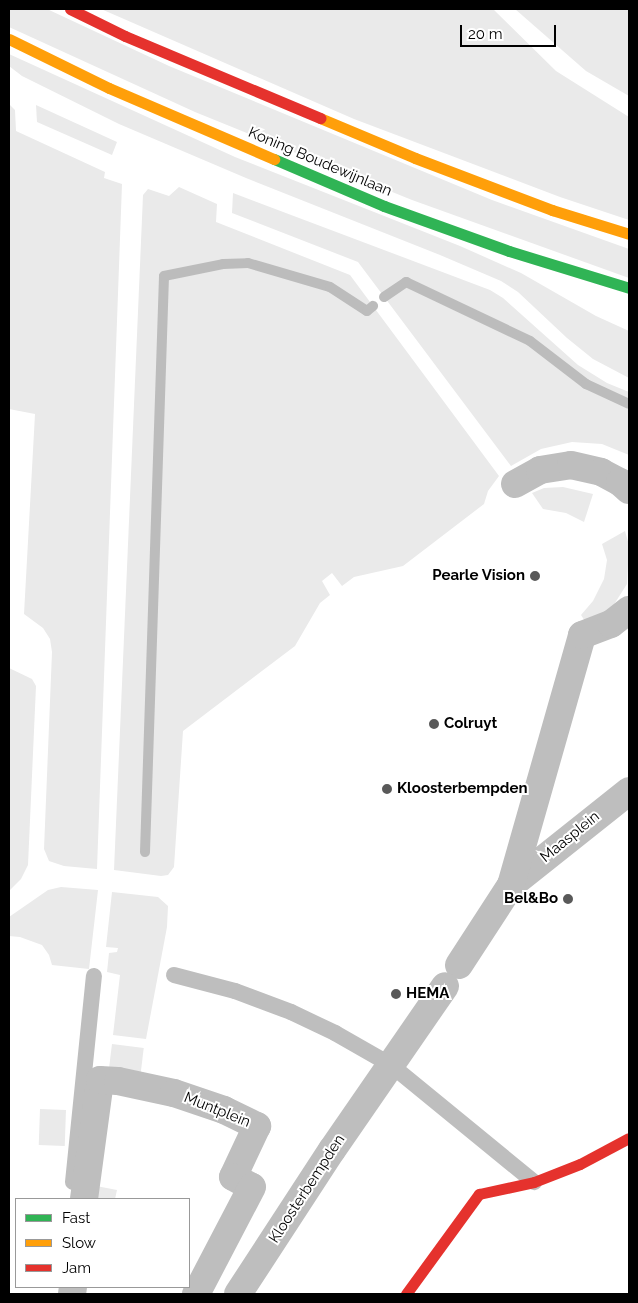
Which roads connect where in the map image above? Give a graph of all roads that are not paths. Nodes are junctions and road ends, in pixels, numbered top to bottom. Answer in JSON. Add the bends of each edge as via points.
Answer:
{"nodes":[{"id":1,"x":70,"y":9,"type":"edge"},
{"id":2,"x":9,"y":39,"type":"edge"},
{"id":3,"x":629,"y":234,"type":"edge"},
{"id":4,"x":626,"y":290,"type":"edge"},
{"id":5,"x":515,"y":484,"type":"dead end"},
{"id":6,"x":629,"y":490,"type":"edge"},
{"id":7,"x":629,"y":610,"type":"edge"},
{"id":8,"x":629,"y":791,"type":"edge"},
{"id":9,"x":511,"y":885,"type":"junction"},
{"id":10,"x":174,"y":975,"type":"dead end"},
{"id":11,"x":94,"y":976,"type":"dead end"},
{"id":12,"x":391,"y":1066,"type":"junction"},
{"id":13,"x":629,"y":1138,"type":"edge"},
{"id":14,"x":534,"y":1182,"type":"junction"},
{"id":15,"x":71,"y":1198,"type":"edge"},
{"id":16,"x":84,"y":1198,"type":"edge"},
{"id":17,"x":196,"y":1294,"type":"edge"},
{"id":18,"x":238,"y":1294,"type":"edge"},
{"id":19,"x":406,"y":1294,"type":"edge"}],
"edges":[{"from":1,"to":3,"type":"main road","via":[[125,36],[414,158],[552,210]]},
{"from":2,"to":4,"type":"main road","name":"Koning Boudewijnlaan","via":[[109,88],[384,206]]},
{"from":5,"to":6,"type":"street","via":[[540,470],[571,466],[601,472]]},
{"from":7,"to":9,"type":"street","name":"Kloosterbempden","via":[[611,624],[582,635]]},
{"from":8,"to":9,"type":"street","name":"Maasplein"},
{"from":9,"to":12,"type":"street","name":"Kloosterbempden"},
{"from":10,"to":12,"type":"lane","via":[[235,991],[291,1012]]},
{"from":11,"to":15,"type":"lane"},
{"from":12,"to":14,"type":"lane"},
{"from":12,"to":18,"type":"street","name":"Kloosterbempden"},
{"from":13,"to":14,"type":"main road","via":[[580,1164]]},
{"from":14,"to":19,"type":"main road","via":[[479,1194]]},
{"from":16,"to":17,"type":"street","name":"Muntplein","via":[[100,1080],[174,1093],[224,1110],[257,1126],[233,1177],[252,1187]]}]}
